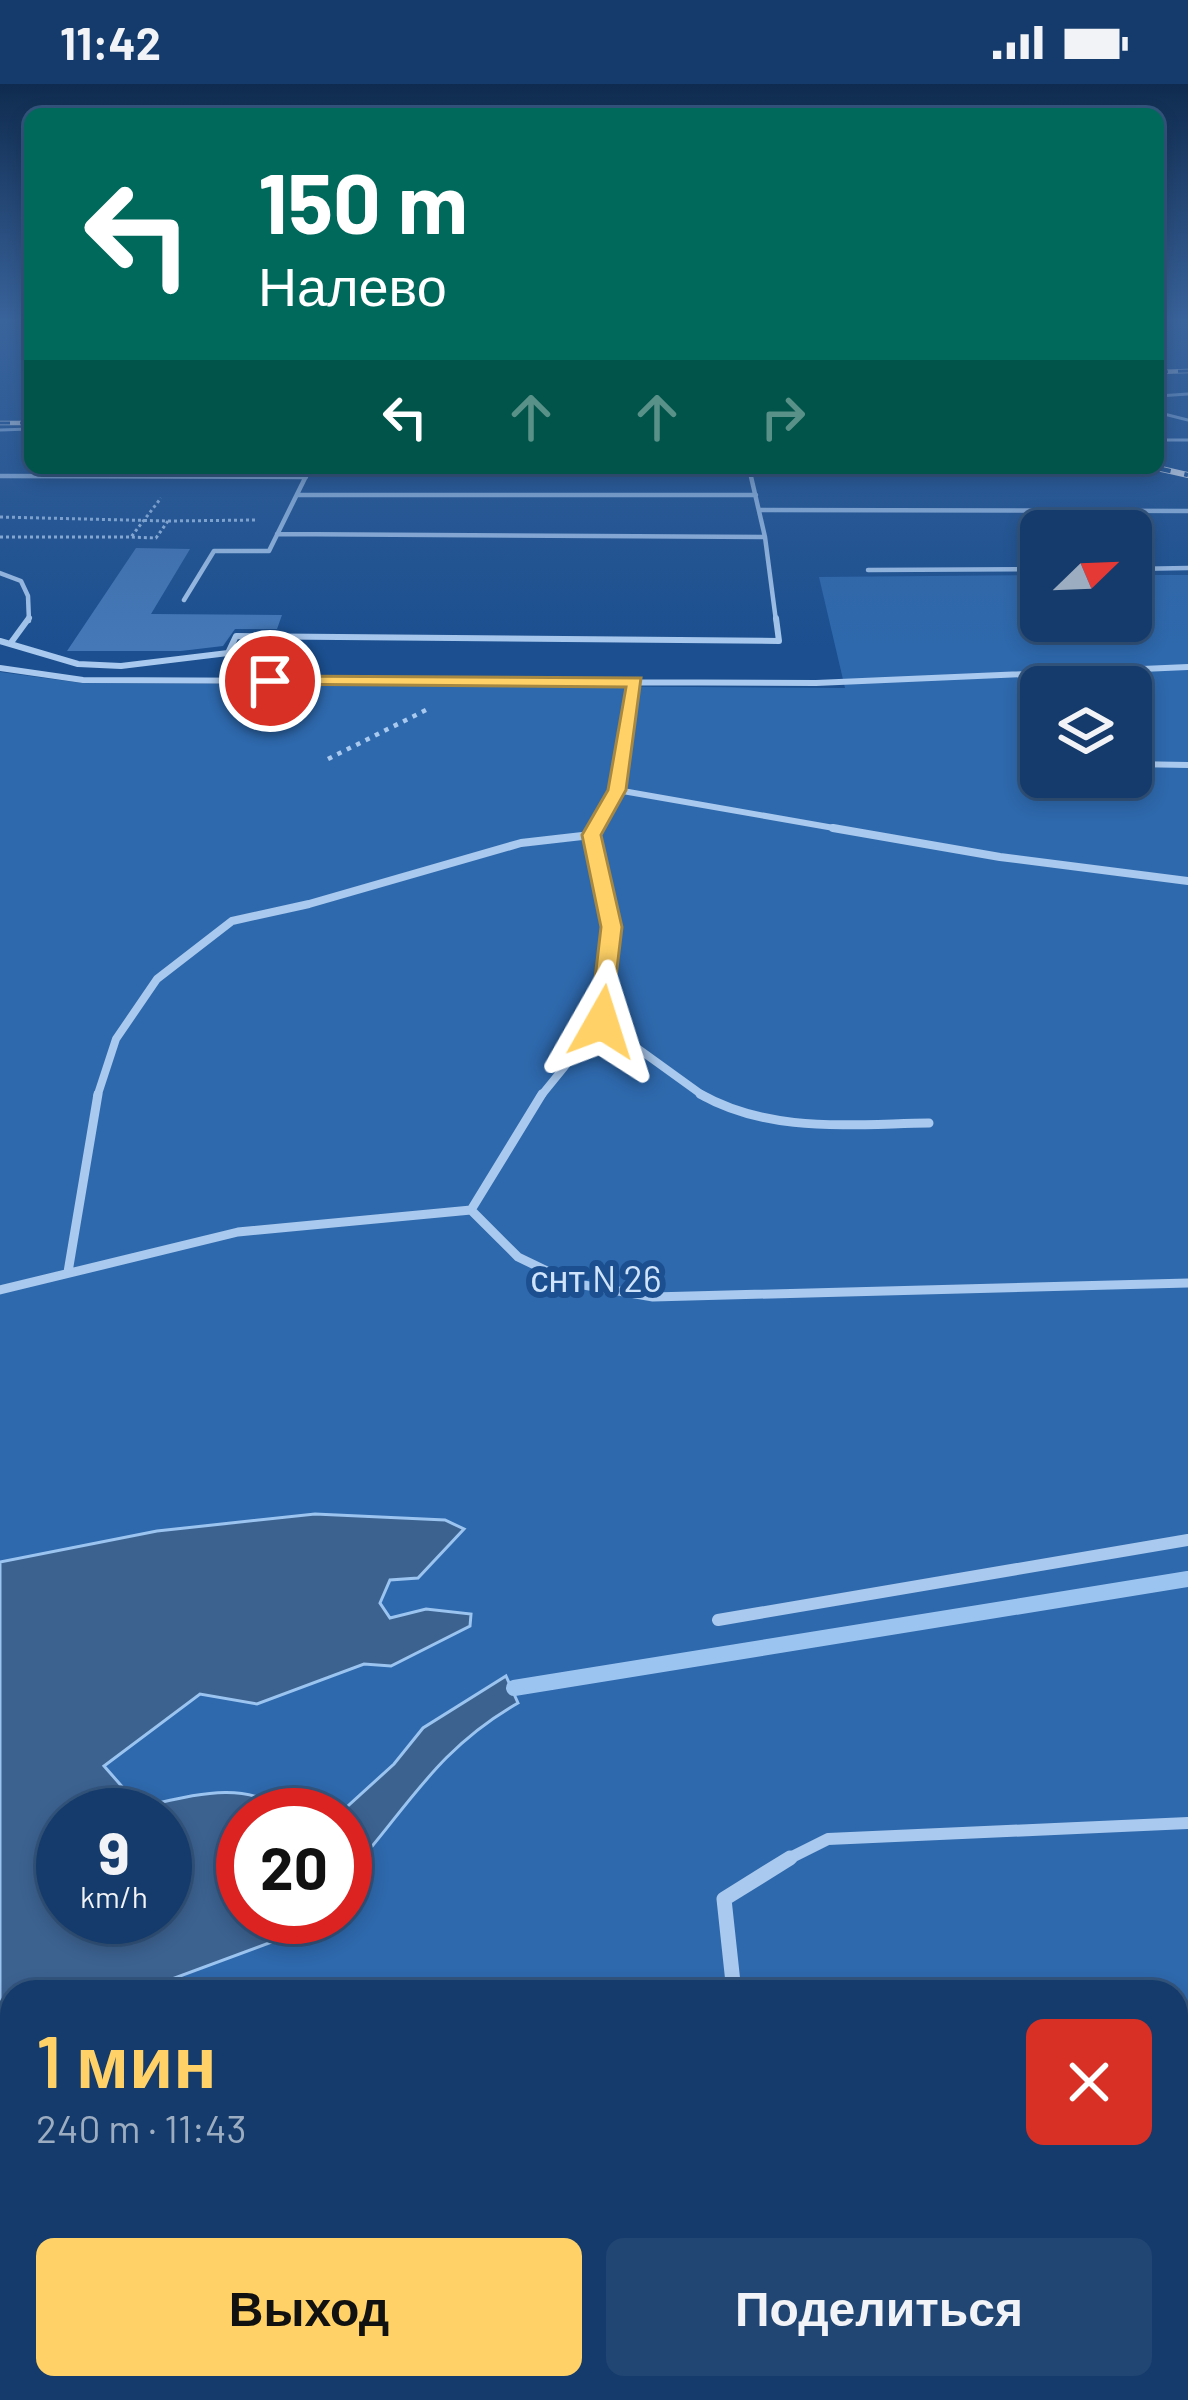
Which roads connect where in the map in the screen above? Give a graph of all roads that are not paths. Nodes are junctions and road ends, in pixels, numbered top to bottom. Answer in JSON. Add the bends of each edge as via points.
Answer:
{"nodes":[{"id":1,"x":307,"y":474,"type":"edge"},
{"id":2,"x":751,"y":474,"type":"edge"},
{"id":3,"x":0,"y":476,"type":"edge"},
{"id":4,"x":306,"y":477,"type":"junction"},
{"id":5,"x":298,"y":494,"type":"junction"},
{"id":6,"x":756,"y":495,"type":"junction"},
{"id":7,"x":760,"y":510,"type":"junction"},
{"id":8,"x":1188,"y":511,"type":"edge"},
{"id":9,"x":277,"y":535,"type":"junction"},
{"id":10,"x":765,"y":537,"type":"junction"},
{"id":11,"x":1152,"y":568,"type":"edge"},
{"id":12,"x":1188,"y":568,"type":"edge"},
{"id":13,"x":1020,"y":569,"type":"edge"},
{"id":14,"x":868,"y":570,"type":"dead end"},
{"id":15,"x":0,"y":573,"type":"edge"},
{"id":16,"x":184,"y":600,"type":"dead end"},
{"id":17,"x":0,"y":641,"type":"edge"},
{"id":18,"x":10,"y":644,"type":"junction"},
{"id":19,"x":1188,"y":667,"type":"edge"},
{"id":20,"x":0,"y":668,"type":"edge"},
{"id":21,"x":635,"y":682,"type":"junction"},
{"id":22,"x":1152,"y":764,"type":"edge"},
{"id":23,"x":1188,"y":765,"type":"edge"},
{"id":24,"x":617,"y":790,"type":"junction"},
{"id":25,"x":591,"y":835,"type":"junction"},
{"id":26,"x":1188,"y":881,"type":"edge"},
{"id":27,"x":602,"y":1022,"type":"junction"},
{"id":28,"x":929,"y":1123,"type":"dead end"},
{"id":29,"x":470,"y":1210,"type":"junction"},
{"id":30,"x":68,"y":1272,"type":"junction"},
{"id":31,"x":1188,"y":1282,"type":"edge"},
{"id":32,"x":0,"y":1290,"type":"edge"},
{"id":33,"x":1188,"y":1540,"type":"edge"},
{"id":34,"x":718,"y":1620,"type":"dead end"},
{"id":35,"x":1188,"y":1822,"type":"edge"},
{"id":36,"x":733,"y":1980,"type":"edge"}],
"edges":[{"from":1,"to":4,"type":"lane"},
{"from":2,"to":6,"type":"lane"},
{"from":3,"to":4,"type":"lane"},
{"from":4,"to":5,"type":"lane"},
{"from":5,"to":6,"type":"lane"},
{"from":5,"to":9,"type":"lane"},
{"from":6,"to":7,"type":"lane"},
{"from":7,"to":8,"type":"lane"},
{"from":7,"to":10,"type":"lane"},
{"from":9,"to":10,"type":"lane"},
{"from":9,"to":16,"type":"lane","via":[[269,551],[214,550]]},
{"from":10,"to":18,"type":"lane","via":[[779,641],[236,636],[228,653],[121,666],[78,664]]},
{"from":11,"to":12,"type":"lane"},
{"from":13,"to":14,"type":"lane"},
{"from":15,"to":18,"type":"lane","via":[[21,581],[28,596],[29,620]]},
{"from":17,"to":18,"type":"lane"},
{"from":19,"to":21,"type":"lane"},
{"from":20,"to":21,"type":"lane","via":[[82,680]]},
{"from":21,"to":24,"type":"lane"},
{"from":22,"to":23,"type":"lane"},
{"from":24,"to":25,"type":"lane"},
{"from":24,"to":26,"type":"lane"},
{"from":25,"to":27,"type":"lane","via":[[611,927]]},
{"from":25,"to":30,"type":"lane","via":[[520,843],[232,921],[157,979],[116,1039],[96,1101]]},
{"from":27,"to":28,"type":"lane","via":[[732,1111],[759,1119]]},
{"from":27,"to":29,"type":"lane","via":[[549,1078]]},
{"from":29,"to":30,"type":"lane","via":[[238,1232]]},
{"from":29,"to":31,"type":"lane","via":[[518,1257],[572,1282],[653,1297]]},
{"from":30,"to":32,"type":"lane"},
{"from":33,"to":34,"type":"lane"},
{"from":35,"to":36,"type":"lane","via":[[828,1839],[724,1899]]}]}
